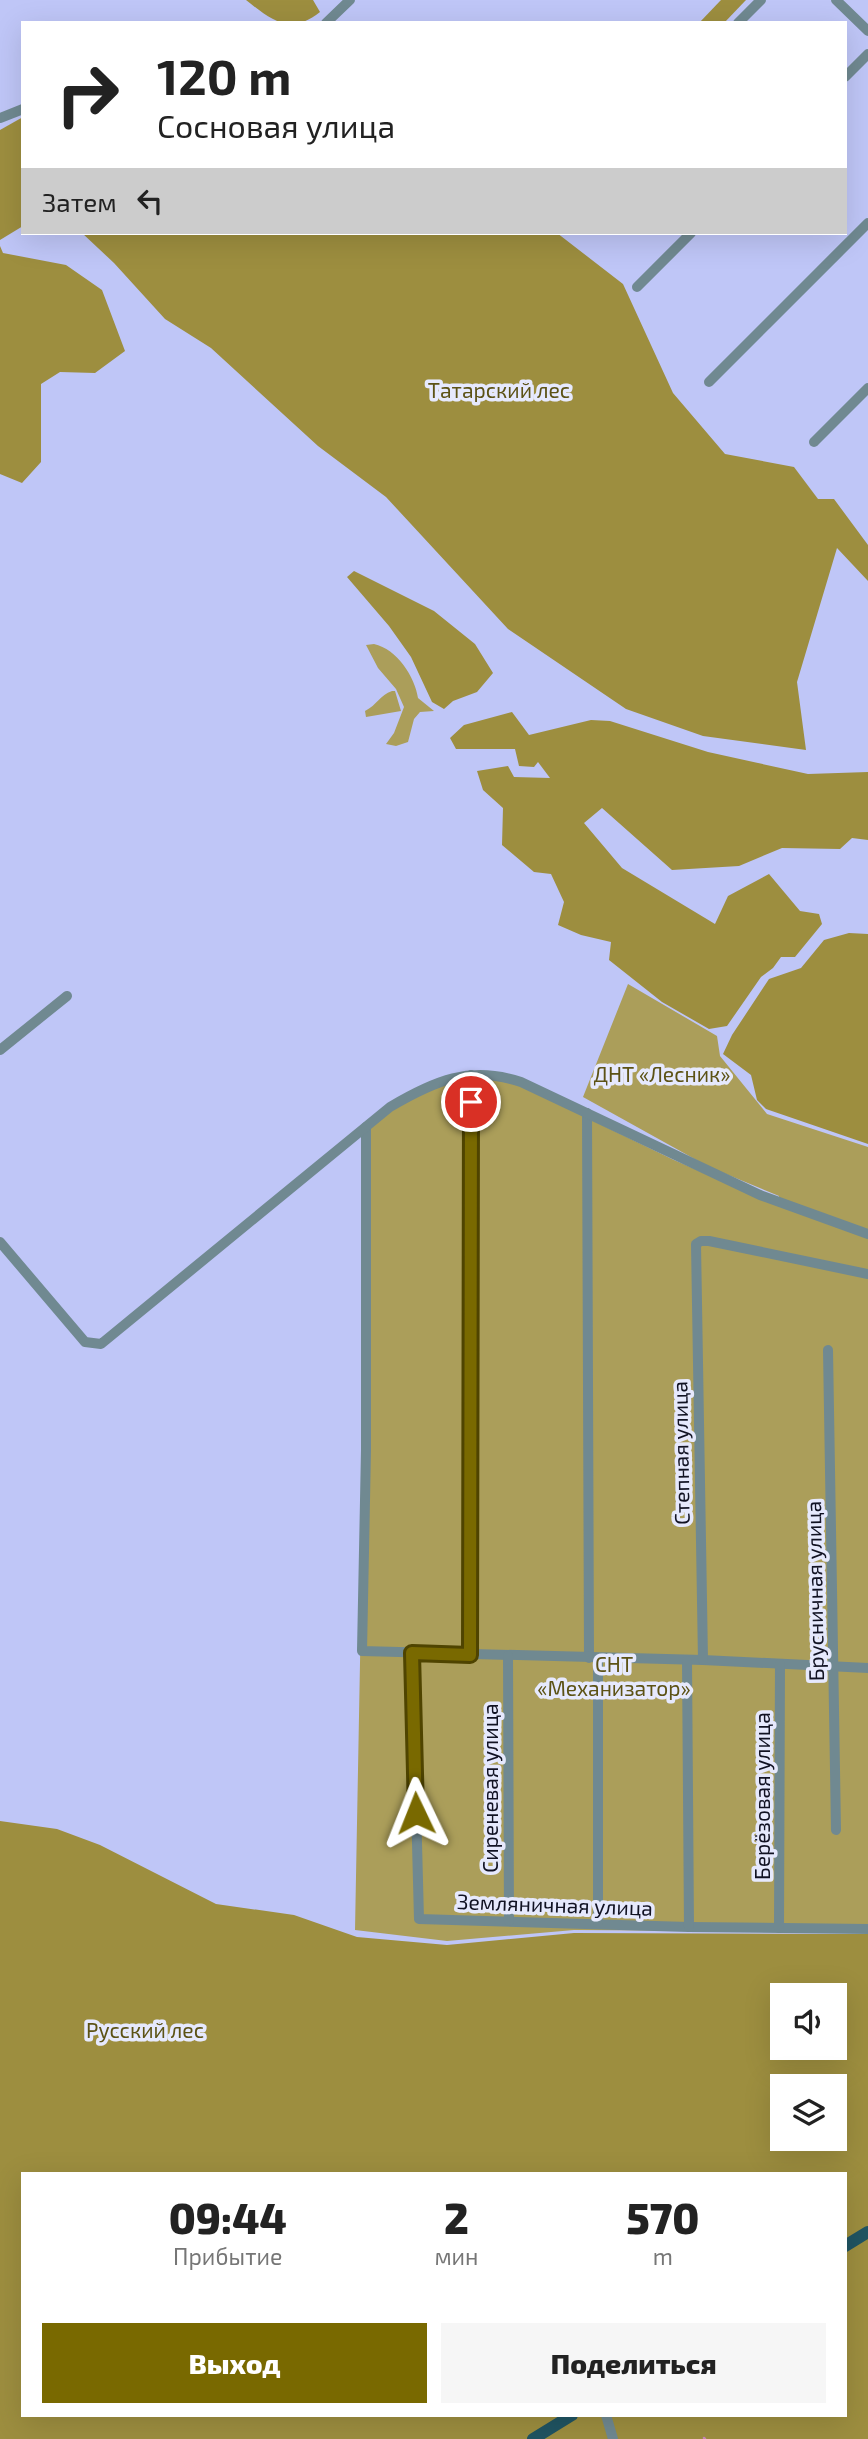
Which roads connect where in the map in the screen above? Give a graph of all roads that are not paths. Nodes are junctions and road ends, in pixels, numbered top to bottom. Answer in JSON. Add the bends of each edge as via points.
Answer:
{"nodes":[{"id":1,"x":350,"y":0,"type":"edge"},
{"id":2,"x":761,"y":0,"type":"edge"},
{"id":3,"x":836,"y":0,"type":"edge"},
{"id":4,"x":328,"y":21,"type":"edge"},
{"id":5,"x":740,"y":21,"type":"edge"},
{"id":6,"x":868,"y":31,"type":"edge"},
{"id":7,"x":868,"y":54,"type":"edge"},
{"id":8,"x":847,"y":74,"type":"edge"},
{"id":9,"x":21,"y":110,"type":"edge"},
{"id":10,"x":0,"y":118,"type":"edge"},
{"id":11,"x":868,"y":222,"type":"edge"},
{"id":12,"x":689,"y":235,"type":"edge"},
{"id":13,"x":637,"y":287,"type":"dead end"},
{"id":14,"x":709,"y":382,"type":"dead end"},
{"id":15,"x":868,"y":388,"type":"edge"},
{"id":16,"x":814,"y":442,"type":"dead end"},
{"id":17,"x":66,"y":996,"type":"dead end"},
{"id":18,"x":0,"y":1050,"type":"edge"},
{"id":19,"x":471,"y":1074,"type":"junction"},
{"id":20,"x":587,"y":1113,"type":"junction"},
{"id":21,"x":366,"y":1127,"type":"junction"},
{"id":22,"x":868,"y":1234,"type":"edge"},
{"id":23,"x":0,"y":1242,"type":"edge"},
{"id":24,"x":868,"y":1274,"type":"edge"},
{"id":25,"x":828,"y":1350,"type":"dead end"},
{"id":26,"x":412,"y":1653,"type":"junction"},
{"id":27,"x":470,"y":1655,"type":"junction"},
{"id":28,"x":508,"y":1656,"type":"junction"},
{"id":29,"x":594,"y":1658,"type":"junction"},
{"id":30,"x":703,"y":1660,"type":"junction"},
{"id":31,"x":687,"y":1661,"type":"junction"},
{"id":32,"x":780,"y":1664,"type":"junction"},
{"id":33,"x":835,"y":1666,"type":"junction"},
{"id":34,"x":868,"y":1668,"type":"edge"},
{"id":35,"x":836,"y":1830,"type":"dead end"},
{"id":36,"x":509,"y":1921,"type":"junction"},
{"id":37,"x":598,"y":1923,"type":"junction"},
{"id":38,"x":689,"y":1927,"type":"junction"},
{"id":39,"x":779,"y":1928,"type":"junction"},
{"id":40,"x":868,"y":1929,"type":"edge"},
{"id":41,"x":868,"y":2232,"type":"edge"},
{"id":42,"x":847,"y":2245,"type":"edge"},
{"id":43,"x":569,"y":2417,"type":"edge"},
{"id":44,"x":607,"y":2417,"type":"edge"},
{"id":45,"x":533,"y":2439,"type":"edge"},
{"id":46,"x":613,"y":2439,"type":"edge"}],
"edges":[{"from":1,"to":4,"type":"street"},
{"from":2,"to":5,"type":"street"},
{"from":3,"to":6,"type":"street"},
{"from":7,"to":8,"type":"street"},
{"from":9,"to":10,"type":"street"},
{"from":11,"to":14,"type":"street"},
{"from":12,"to":13,"type":"street"},
{"from":15,"to":16,"type":"street"},
{"from":17,"to":18,"type":"street"},
{"from":19,"to":20,"type":"street","via":[[501,1076]]},
{"from":19,"to":21,"type":"street","via":[[415,1093]]},
{"from":19,"to":27,"type":"street"},
{"from":20,"to":22,"type":"street","via":[[760,1195]]},
{"from":20,"to":29,"type":"street"},
{"from":21,"to":23,"type":"street","via":[[101,1344],[85,1342]]},
{"from":21,"to":26,"type":"street","via":[[362,1651]]},
{"from":24,"to":30,"type":"street","name":"Степная улица","via":[[709,1241],[696,1244]]},
{"from":25,"to":33,"type":"street","name":"Брусничная улица"},
{"from":26,"to":27,"type":"street"},
{"from":26,"to":36,"type":"street","name":"Земляничная улица","via":[[419,1919]]},
{"from":27,"to":28,"type":"street"},
{"from":28,"to":29,"type":"street"},
{"from":28,"to":36,"type":"street","name":"Сиреневая улица"},
{"from":29,"to":31,"type":"street"},
{"from":29,"to":37,"type":"street"},
{"from":30,"to":31,"type":"street"},
{"from":30,"to":32,"type":"street"},
{"from":31,"to":38,"type":"street"},
{"from":32,"to":33,"type":"street"},
{"from":32,"to":39,"type":"street","name":"Берёзовая улица"},
{"from":33,"to":34,"type":"street"},
{"from":33,"to":35,"type":"street","name":"Брусничная улица"},
{"from":36,"to":37,"type":"street","name":"Земляничная улица"},
{"from":37,"to":38,"type":"street","name":"Земляничная улица"},
{"from":38,"to":39,"type":"street","name":"Земляничная улица"},
{"from":39,"to":40,"type":"street","name":"Земляничная улица"},
{"from":41,"to":42,"type":"main road"},
{"from":43,"to":45,"type":"main road"},
{"from":44,"to":46,"type":"street"}]}
